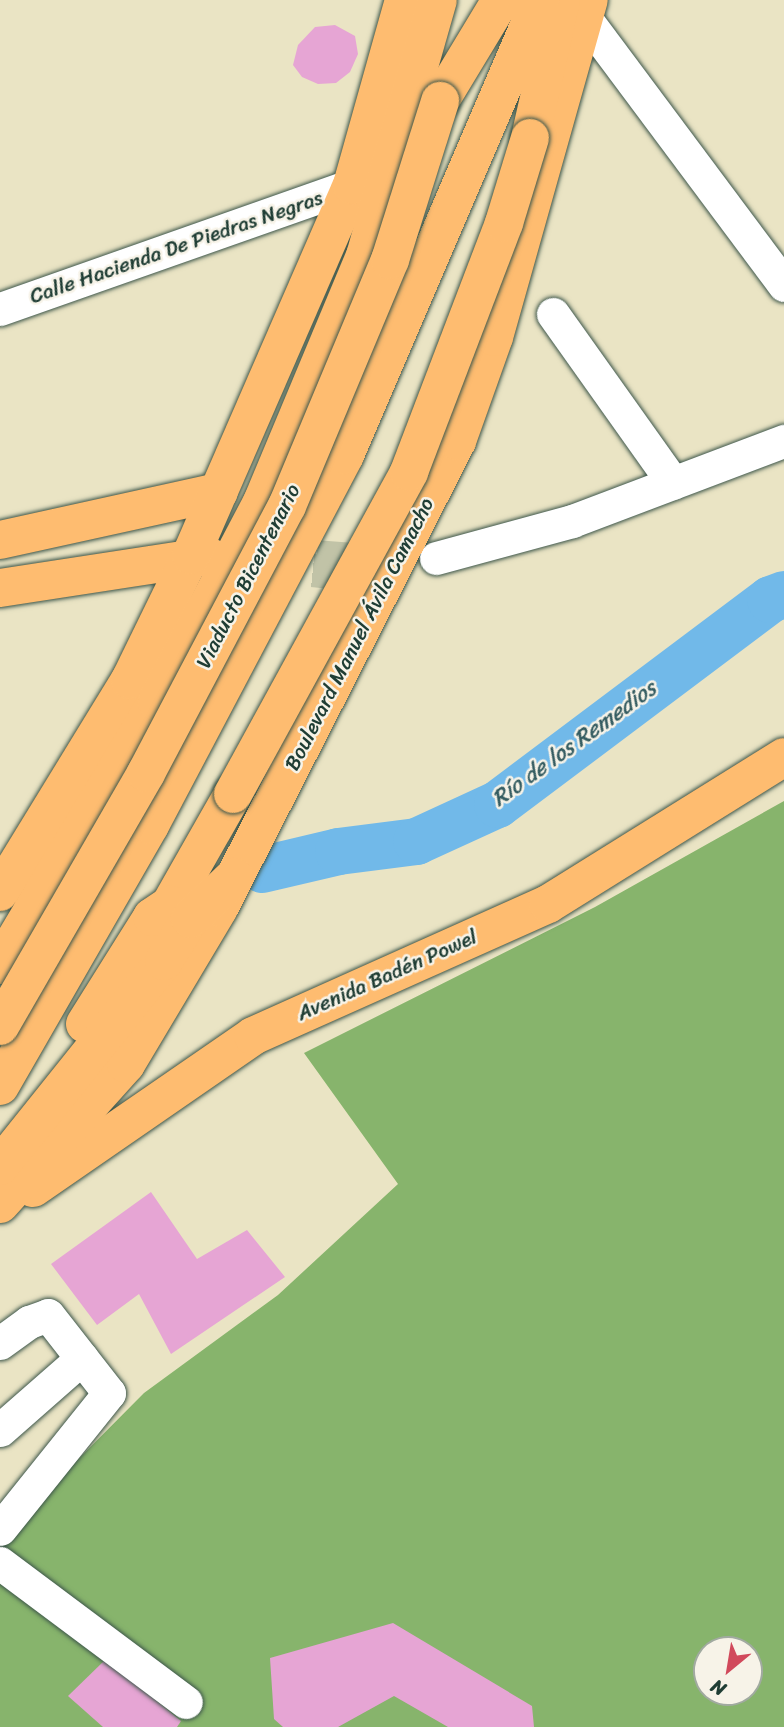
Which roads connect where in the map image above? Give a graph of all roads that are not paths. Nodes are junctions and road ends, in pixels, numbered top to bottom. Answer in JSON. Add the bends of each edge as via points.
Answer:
{"nodes":[{"id":1,"x":404,"y":0,"type":"edge"},
{"id":2,"x":438,"y":0,"type":"edge"},
{"id":3,"x":456,"y":0,"type":"edge"},
{"id":4,"x":501,"y":0,"type":"edge"},
{"id":5,"x":540,"y":0,"type":"edge"},
{"id":6,"x":578,"y":6,"type":"edge"},
{"id":7,"x":440,"y":101,"type":"junction"},
{"id":8,"x":352,"y":186,"type":"junction"},
{"id":9,"x":784,"y":285,"type":"edge"},
{"id":10,"x":0,"y":309,"type":"edge"},
{"id":11,"x":553,"y":314,"type":"dead end"},
{"id":12,"x":784,"y":441,"type":"edge"},
{"id":13,"x":673,"y":483,"type":"junction"},
{"id":14,"x":219,"y":492,"type":"junction"},
{"id":15,"x":0,"y":540,"type":"edge"},
{"id":16,"x":215,"y":556,"type":"junction"},
{"id":17,"x":389,"y":569,"type":"junction"},
{"id":18,"x":0,"y":588,"type":"edge"},
{"id":19,"x":157,"y":702,"type":"junction"},
{"id":20,"x":784,"y":757,"type":"edge"},
{"id":21,"x":150,"y":825,"type":"junction"},
{"id":22,"x":234,"y":877,"type":"junction"},
{"id":23,"x":0,"y":892,"type":"edge"},
{"id":24,"x":0,"y":925,"type":"edge"},
{"id":25,"x":151,"y":935,"type":"junction"},
{"id":26,"x":0,"y":965,"type":"edge"},
{"id":27,"x":97,"y":1024,"type":"junction"},
{"id":28,"x":0,"y":1026,"type":"edge"},
{"id":29,"x":0,"y":1086,"type":"edge"},
{"id":30,"x":0,"y":1148,"type":"edge"},
{"id":31,"x":0,"y":1167,"type":"edge"},
{"id":32,"x":0,"y":1204,"type":"edge"},
{"id":33,"x":0,"y":1210,"type":"edge"},
{"id":34,"x":0,"y":1343,"type":"edge"},
{"id":35,"x":82,"y":1359,"type":"junction"},
{"id":36,"x":0,"y":1430,"type":"edge"},
{"id":37,"x":0,"y":1529,"type":"edge"},
{"id":38,"x":0,"y":1563,"type":"edge"},
{"id":39,"x":186,"y":1702,"type":"dead end"}],
"edges":[{"from":1,"to":8,"type":"main road"},
{"from":2,"to":19,"type":"main road","via":[[365,256],[262,502]]},
{"from":3,"to":7,"type":"main road","name":"Viaducto Bicentenario"},
{"from":4,"to":7,"type":"main road","name":"Viaducto Bicentenario"},
{"from":5,"to":21,"type":"main road","via":[[345,455]]},
{"from":6,"to":9,"type":"street"},
{"from":6,"to":17,"type":"main road","name":"Boulevard Manuel Ávila Camacho","via":[[494,337],[457,441]]},
{"from":6,"to":25,"type":"main road","bridge":true,"via":[[504,223],[409,472]]},
{"from":7,"to":28,"type":"main road","name":"Viaducto Bicentenario","bridge":true,"via":[[390,260],[287,506],[146,773]]},
{"from":8,"to":10,"type":"street","name":"Calle Hacienda De Piedras Negras"},
{"from":8,"to":14,"type":"main road"},
{"from":11,"to":13,"type":"street"},
{"from":12,"to":13,"type":"street"},
{"from":13,"to":17,"type":"street","via":[[572,521]]},
{"from":14,"to":15,"type":"main road"},
{"from":14,"to":16,"type":"main road"},
{"from":16,"to":18,"type":"main road"},
{"from":16,"to":23,"type":"main road","via":[[130,680]]},
{"from":17,"to":22,"type":"main road","name":"Boulevard Manuel Ávila Camacho"},
{"from":19,"to":24,"type":"main road","via":[[102,768]]},
{"from":19,"to":26,"type":"main road"},
{"from":20,"to":33,"type":"main road","name":"Avenida Badén Powel","via":[[548,904],[253,1036]]},
{"from":21,"to":25,"type":"main road"},
{"from":21,"to":29,"type":"main road"},
{"from":22,"to":25,"type":"main road","via":[[190,919]]},
{"from":22,"to":32,"type":"main road","name":"Boulevard Manuel Ávila Camacho","via":[[126,1064]]},
{"from":25,"to":27,"type":"main road"},
{"from":25,"to":27,"type":"main road","via":[[91,993]]},
{"from":27,"to":30,"type":"main road"},
{"from":27,"to":31,"type":"main road"},
{"from":34,"to":35,"type":"street","via":[[29,1322],[48,1315]]},
{"from":35,"to":36,"type":"street"},
{"from":35,"to":37,"type":"street","via":[[109,1393]]},
{"from":38,"to":39,"type":"street"}]}
